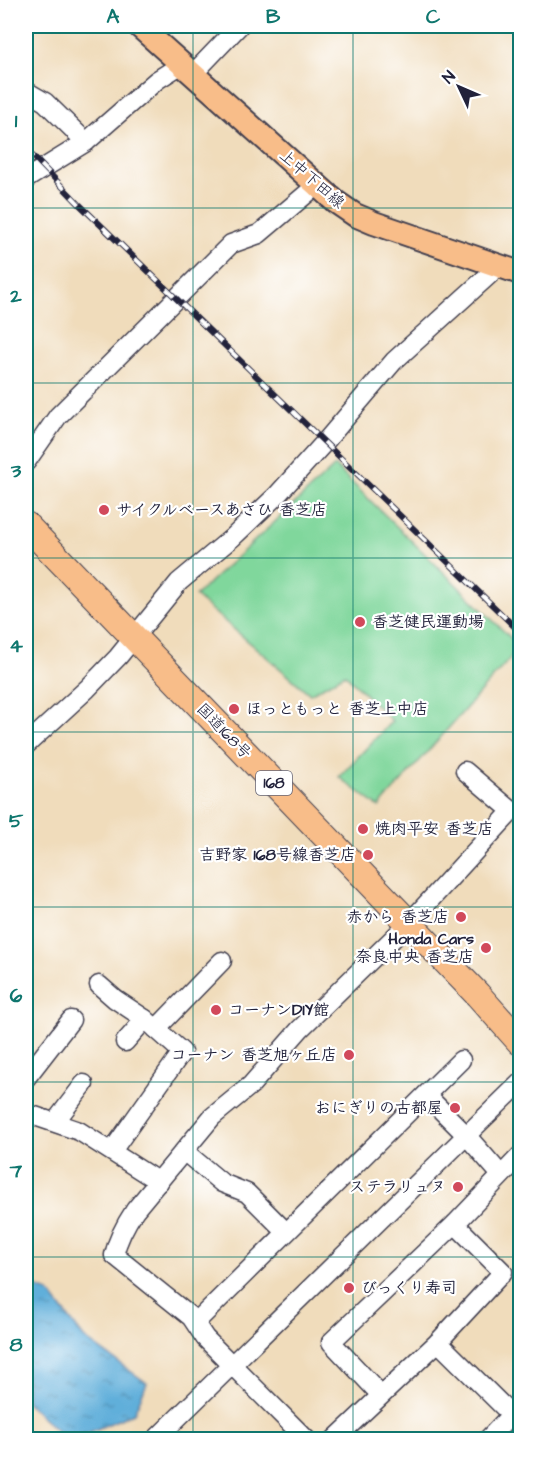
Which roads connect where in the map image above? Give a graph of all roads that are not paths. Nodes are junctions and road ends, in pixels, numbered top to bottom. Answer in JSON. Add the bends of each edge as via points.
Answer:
{"nodes":[{"id":1,"x":139,"y":26,"type":"edge"},
{"id":2,"x":239,"y":26,"type":"edge"},
{"id":3,"x":188,"y":69,"type":"junction"},
{"id":4,"x":26,"y":91,"type":"edge"},
{"id":5,"x":86,"y":142,"type":"junction"},
{"id":6,"x":26,"y":179,"type":"edge"},
{"id":7,"x":317,"y":185,"type":"junction"},
{"id":8,"x":514,"y":274,"type":"edge"},
{"id":9,"x":26,"y":462,"type":"edge"},
{"id":10,"x":26,"y":525,"type":"edge"},
{"id":11,"x":135,"y":638,"type":"junction"},
{"id":12,"x":26,"y":745,"type":"edge"},
{"id":13,"x":465,"y":771,"type":"dead end"},
{"id":14,"x":409,"y":923,"type":"junction"},
{"id":15,"x":222,"y":960,"type":"dead end"},
{"id":16,"x":99,"y":985,"type":"dead end"},
{"id":17,"x":71,"y":1020,"type":"dead end"},
{"id":18,"x":151,"y":1024,"type":"junction"},
{"id":19,"x":125,"y":1042,"type":"dead end"},
{"id":20,"x":520,"y":1042,"type":"edge"},
{"id":21,"x":461,"y":1060,"type":"dead end"},
{"id":22,"x":26,"y":1078,"type":"edge"},
{"id":23,"x":520,"y":1083,"type":"edge"},
{"id":24,"x":84,"y":1084,"type":"dead end"},
{"id":25,"x":426,"y":1095,"type":"junction"},
{"id":26,"x":26,"y":1113,"type":"edge"},
{"id":27,"x":55,"y":1122,"type":"junction"},
{"id":28,"x":466,"y":1135,"type":"junction"},
{"id":29,"x":112,"y":1151,"type":"junction"},
{"id":30,"x":185,"y":1152,"type":"junction"},
{"id":31,"x":520,"y":1156,"type":"edge"},
{"id":32,"x":501,"y":1175,"type":"junction"},
{"id":33,"x":159,"y":1182,"type":"junction"},
{"id":34,"x":455,"y":1224,"type":"junction"},
{"id":35,"x":286,"y":1233,"type":"junction"},
{"id":36,"x":196,"y":1322,"type":"junction"},
{"id":37,"x":438,"y":1342,"type":"junction"},
{"id":38,"x":232,"y":1364,"type":"junction"},
{"id":39,"x":380,"y":1394,"type":"junction"},
{"id":40,"x":516,"y":1418,"type":"edge"},
{"id":41,"x":155,"y":1440,"type":"edge"},
{"id":42,"x":307,"y":1440,"type":"edge"},
{"id":43,"x":334,"y":1440,"type":"edge"},
{"id":44,"x":487,"y":1440,"type":"edge"}],
"edges":[{"from":1,"to":3,"type":"main road","name":"上中下田線"},
{"from":2,"to":3,"type":"street"},
{"from":3,"to":5,"type":"street","via":[[157,80]]},
{"from":3,"to":7,"type":"main road","name":"上中下田線"},
{"from":4,"to":5,"type":"street","via":[[45,102]]},
{"from":5,"to":6,"type":"street"},
{"from":7,"to":8,"type":"main road","name":"上中下田線","via":[[355,214]]},
{"from":7,"to":9,"type":"street","via":[[259,234],[231,244],[58,416]]},
{"from":8,"to":11,"type":"street","via":[[394,361],[277,495],[179,582]]},
{"from":10,"to":11,"type":"highway","name":"国道168号","number":"168"},
{"from":11,"to":12,"type":"street","via":[[87,690]]},
{"from":11,"to":14,"type":"highway","name":"国道168号","number":"168"},
{"from":13,"to":14,"type":"street","via":[[512,811]]},
{"from":14,"to":20,"type":"highway","name":"国道168号","number":"168"},
{"from":14,"to":30,"type":"street","via":[[300,1029],[251,1085],[212,1118]]},
{"from":15,"to":18,"type":"street"},
{"from":16,"to":18,"type":"street"},
{"from":17,"to":22,"type":"street"},
{"from":18,"to":19,"type":"street"},
{"from":18,"to":29,"type":"street","via":[[182,1052]]},
{"from":21,"to":25,"type":"street"},
{"from":23,"to":28,"type":"street"},
{"from":24,"to":27,"type":"street"},
{"from":25,"to":28,"type":"street"},
{"from":25,"to":35,"type":"street"},
{"from":26,"to":27,"type":"street"},
{"from":27,"to":29,"type":"street"},
{"from":28,"to":32,"type":"street"},
{"from":28,"to":38,"type":"street"},
{"from":29,"to":33,"type":"street"},
{"from":30,"to":33,"type":"street"},
{"from":30,"to":35,"type":"street","via":[[222,1183],[247,1193]]},
{"from":31,"to":32,"type":"street"},
{"from":32,"to":34,"type":"street"},
{"from":33,"to":36,"type":"street","via":[[125,1224],[114,1255]]},
{"from":34,"to":37,"type":"street","via":[[503,1272]]},
{"from":34,"to":39,"type":"street","via":[[332,1342]]},
{"from":35,"to":36,"type":"street"},
{"from":36,"to":38,"type":"street","via":[[205,1338]]},
{"from":37,"to":39,"type":"street"},
{"from":37,"to":40,"type":"street"},
{"from":38,"to":41,"type":"street"},
{"from":38,"to":42,"type":"street"},
{"from":39,"to":43,"type":"street"},
{"from":40,"to":44,"type":"street"}]}
